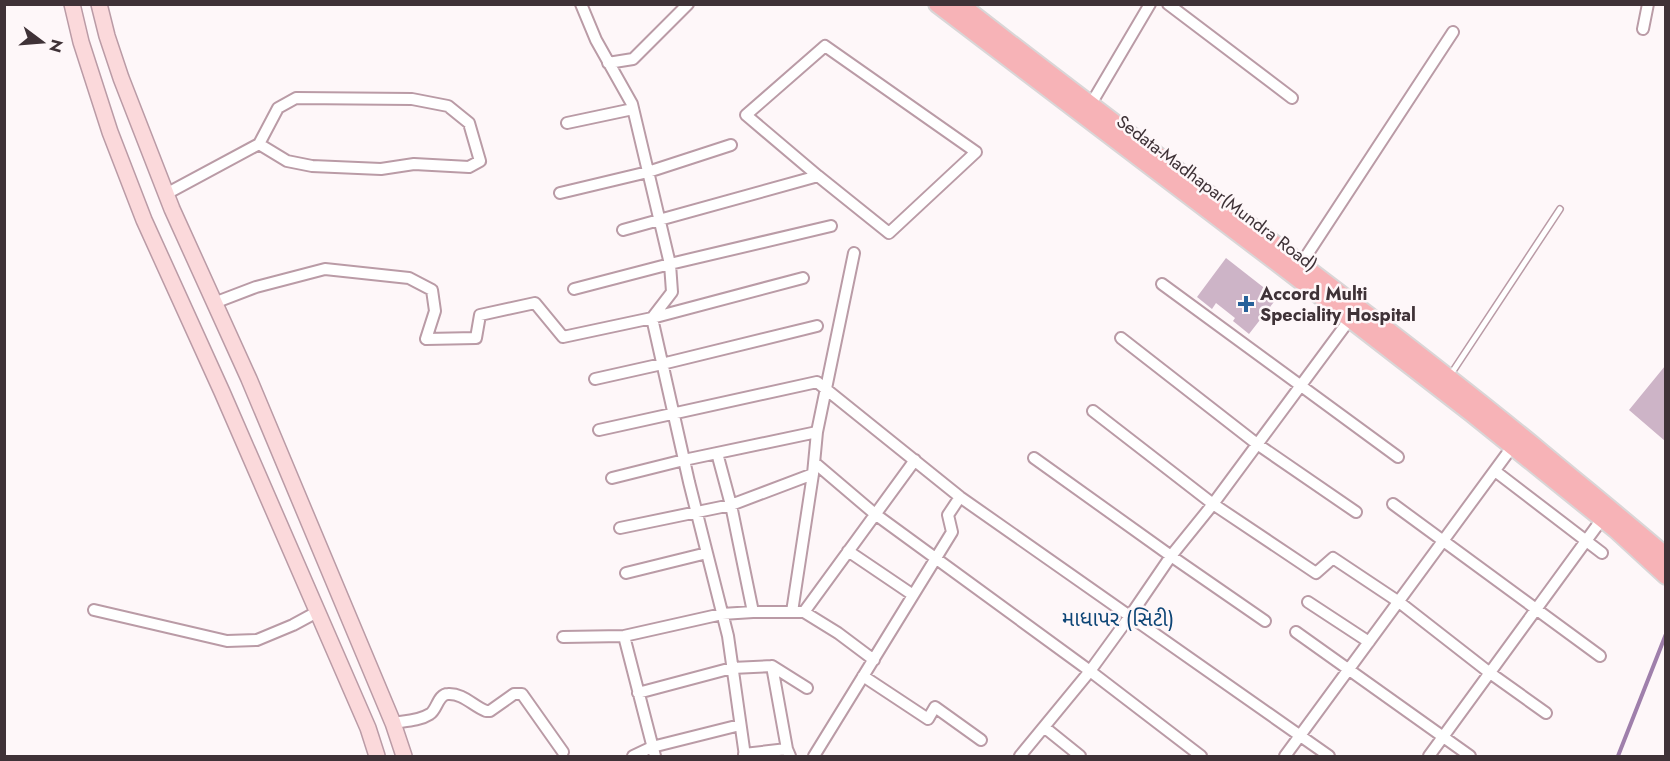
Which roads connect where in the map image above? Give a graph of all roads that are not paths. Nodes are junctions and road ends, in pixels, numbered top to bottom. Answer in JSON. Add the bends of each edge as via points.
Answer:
{"nodes":[{"id":1,"x":72,"y":4,"type":"edge"},
{"id":2,"x":99,"y":4,"type":"edge"},
{"id":3,"x":581,"y":4,"type":"edge"},
{"id":4,"x":688,"y":4,"type":"edge"},
{"id":5,"x":937,"y":4,"type":"edge"},
{"id":6,"x":960,"y":4,"type":"edge"},
{"id":7,"x":1150,"y":4,"type":"edge"},
{"id":8,"x":1168,"y":4,"type":"edge"},
{"id":9,"x":1648,"y":4,"type":"edge"},
{"id":10,"x":1643,"y":29,"type":"dead end"},
{"id":11,"x":1453,"y":32,"type":"dead end"},
{"id":12,"x":608,"y":63,"type":"junction"},
{"id":13,"x":1292,"y":98,"type":"dead end"},
{"id":14,"x":1091,"y":104,"type":"junction"},
{"id":15,"x":633,"y":109,"type":"junction"},
{"id":16,"x":567,"y":123,"type":"dead end"},
{"id":17,"x":259,"y":144,"type":"junction"},
{"id":18,"x":730,"y":145,"type":"dead end"},
{"id":19,"x":648,"y":172,"type":"junction"},
{"id":20,"x":818,"y":176,"type":"junction"},
{"id":21,"x":560,"y":193,"type":"dead end"},
{"id":22,"x":166,"y":194,"type":"junction"},
{"id":23,"x":1560,"y":209,"type":"dead end"},
{"id":24,"x":660,"y":221,"type":"junction"},
{"id":25,"x":831,"y":226,"type":"dead end"},
{"id":26,"x":622,"y":230,"type":"dead end"},
{"id":27,"x":854,"y":253,"type":"dead end"},
{"id":28,"x":670,"y":264,"type":"junction"},
{"id":29,"x":1301,"y":264,"type":"junction"},
{"id":30,"x":803,"y":278,"type":"dead end"},
{"id":31,"x":1162,"y":284,"type":"dead end"},
{"id":32,"x":574,"y":289,"type":"dead end"},
{"id":33,"x":214,"y":303,"type":"junction"},
{"id":34,"x":652,"y":318,"type":"junction"},
{"id":35,"x":1350,"y":319,"type":"junction"},
{"id":36,"x":817,"y":326,"type":"dead end"},
{"id":37,"x":1121,"y":338,"type":"dead end"},
{"id":38,"x":662,"y":364,"type":"junction"},
{"id":39,"x":1448,"y":378,"type":"junction"},
{"id":40,"x":595,"y":379,"type":"dead end"},
{"id":41,"x":1302,"y":385,"type":"junction"},
{"id":42,"x":827,"y":389,"type":"junction"},
{"id":43,"x":1093,"y":411,"type":"dead end"},
{"id":44,"x":673,"y":412,"type":"junction"},
{"id":45,"x":599,"y":430,"type":"dead end"},
{"id":46,"x":817,"y":432,"type":"junction"},
{"id":47,"x":1257,"y":444,"type":"junction"},
{"id":48,"x":1512,"y":447,"type":"junction"},
{"id":49,"x":717,"y":453,"type":"junction"},
{"id":50,"x":1398,"y":457,"type":"dead end"},
{"id":51,"x":1034,"y":458,"type":"dead end"},
{"id":52,"x":684,"y":460,"type":"junction"},
{"id":53,"x":915,"y":460,"type":"junction"},
{"id":54,"x":814,"y":468,"type":"junction"},
{"id":55,"x":1495,"y":471,"type":"junction"},
{"id":56,"x":612,"y":478,"type":"dead end"},
{"id":57,"x":960,"y":497,"type":"junction"},
{"id":58,"x":1213,"y":504,"type":"junction"},
{"id":59,"x":1393,"y":504,"type":"dead end"},
{"id":60,"x":730,"y":505,"type":"junction"},
{"id":61,"x":696,"y":512,"type":"junction"},
{"id":62,"x":1356,"y":512,"type":"dead end"},
{"id":63,"x":875,"y":514,"type":"junction"},
{"id":64,"x":1602,"y":519,"type":"junction"},
{"id":65,"x":620,"y":528,"type":"dead end"},
{"id":66,"x":1443,"y":541,"type":"junction"},
{"id":67,"x":1586,"y":541,"type":"junction"},
{"id":68,"x":849,"y":550,"type":"junction"},
{"id":69,"x":707,"y":553,"type":"junction"},
{"id":70,"x":1602,"y":553,"type":"dead end"},
{"id":71,"x":1171,"y":556,"type":"junction"},
{"id":72,"x":936,"y":558,"type":"junction"},
{"id":73,"x":1662,"y":567,"type":"edge"},
{"id":74,"x":626,"y":573,"type":"dead end"},
{"id":75,"x":913,"y":595,"type":"junction"},
{"id":76,"x":1308,"y":602,"type":"dead end"},
{"id":77,"x":1399,"y":602,"type":"junction"},
{"id":78,"x":1537,"y":609,"type":"junction"},
{"id":79,"x":94,"y":610,"type":"dead end"},
{"id":80,"x":317,"y":612,"type":"junction"},
{"id":81,"x":753,"y":612,"type":"junction"},
{"id":82,"x":792,"y":612,"type":"junction"},
{"id":83,"x":804,"y":612,"type":"junction"},
{"id":84,"x":722,"y":614,"type":"junction"},
{"id":85,"x":1130,"y":616,"type":"junction"},
{"id":86,"x":1265,"y":621,"type":"dead end"},
{"id":87,"x":1296,"y":632,"type":"dead end"},
{"id":88,"x":624,"y":636,"type":"junction"},
{"id":89,"x":563,"y":637,"type":"dead end"},
{"id":90,"x":1369,"y":642,"type":"junction"},
{"id":91,"x":1600,"y":656,"type":"dead end"},
{"id":92,"x":874,"y":660,"type":"junction"},
{"id":93,"x":772,"y":666,"type":"junction"},
{"id":94,"x":732,"y":668,"type":"junction"},
{"id":95,"x":1349,"y":670,"type":"junction"},
{"id":96,"x":1090,"y":671,"type":"junction"},
{"id":97,"x":1490,"y":673,"type":"junction"},
{"id":98,"x":863,"y":676,"type":"junction"},
{"id":99,"x":807,"y":688,"type":"dead end"},
{"id":100,"x":638,"y":693,"type":"junction"},
{"id":101,"x":1546,"y":713,"type":"dead end"},
{"id":102,"x":393,"y":723,"type":"junction"},
{"id":103,"x":740,"y":725,"type":"junction"},
{"id":104,"x":1044,"y":727,"type":"junction"},
{"id":105,"x":1300,"y":736,"type":"junction"},
{"id":106,"x":1444,"y":736,"type":"junction"},
{"id":107,"x":981,"y":740,"type":"dead end"},
{"id":108,"x":563,"y":752,"type":"dead end"},
{"id":109,"x":653,"y":752,"type":"edge"},
{"id":110,"x":788,"y":753,"type":"edge"},
{"id":111,"x":744,"y":755,"type":"edge"},
{"id":112,"x":377,"y":756,"type":"edge"},
{"id":113,"x":404,"y":756,"type":"edge"},
{"id":114,"x":633,"y":756,"type":"edge"},
{"id":115,"x":814,"y":756,"type":"edge"},
{"id":116,"x":1020,"y":756,"type":"edge"},
{"id":117,"x":1080,"y":756,"type":"edge"},
{"id":118,"x":1201,"y":756,"type":"edge"},
{"id":119,"x":1285,"y":756,"type":"edge"},
{"id":120,"x":1329,"y":756,"type":"edge"},
{"id":121,"x":1429,"y":756,"type":"edge"},
{"id":122,"x":1470,"y":756,"type":"edge"}],
"edges":[{"from":1,"to":80,"type":"main road","via":[[110,132],[144,220]]},
{"from":2,"to":22,"type":"main road","via":[[121,78]]},
{"from":3,"to":12,"type":"street"},
{"from":4,"to":12,"type":"street","via":[[633,59]]},
{"from":5,"to":35,"type":"main road","name":"Sedata-Madhapar(Mundra Road)"},
{"from":6,"to":14,"type":"main road","name":"Sedata-Madhapar(Mundra Road)"},
{"from":7,"to":14,"type":"street"},
{"from":8,"to":13,"type":"street"},
{"from":9,"to":10,"type":"street"},
{"from":11,"to":29,"type":"street"},
{"from":12,"to":15,"type":"street"},
{"from":14,"to":29,"type":"main road","name":"Sedata-Madhapar(Mundra Road)"},
{"from":15,"to":16,"type":"street"},
{"from":15,"to":19,"type":"street"},
{"from":17,"to":17,"type":"street","via":[[278,108],[296,98],[412,99],[448,106],[469,123],[480,161],[469,167],[312,166],[287,161]]},
{"from":17,"to":22,"type":"street"},
{"from":18,"to":19,"type":"street"},
{"from":19,"to":21,"type":"street"},
{"from":19,"to":24,"type":"street"},
{"from":20,"to":20,"type":"street","via":[[746,115],[825,46],[976,152],[889,233]]},
{"from":20,"to":24,"type":"street"},
{"from":22,"to":33,"type":"main road"},
{"from":23,"to":39,"type":"lane"},
{"from":24,"to":26,"type":"street"},
{"from":24,"to":28,"type":"street"},
{"from":25,"to":28,"type":"street"},
{"from":27,"to":42,"type":"street"},
{"from":28,"to":32,"type":"street"},
{"from":28,"to":34,"type":"street","via":[[672,292]]},
{"from":29,"to":39,"type":"main road","name":"Sedata-Madhapar(Mundra Road)"},
{"from":30,"to":34,"type":"street"},
{"from":31,"to":41,"type":"street"},
{"from":33,"to":34,"type":"street","via":[[256,286],[325,269],[409,278],[432,291],[435,311],[426,339],[476,338],[480,315],[535,303],[563,337]]},
{"from":33,"to":102,"type":"main road"},
{"from":34,"to":38,"type":"street"},
{"from":35,"to":41,"type":"street"},
{"from":35,"to":48,"type":"main road","name":"Sedata-Madhapar(Mundra Road)"},
{"from":36,"to":38,"type":"street"},
{"from":37,"to":47,"type":"street"},
{"from":38,"to":40,"type":"street"},
{"from":38,"to":44,"type":"street"},
{"from":39,"to":73,"type":"main road","name":"Sedata-Madhapar(Mundra Road)","via":[[1625,520]]},
{"from":41,"to":47,"type":"street"},
{"from":41,"to":50,"type":"street"},
{"from":42,"to":44,"type":"street","via":[[817,382]]},
{"from":42,"to":46,"type":"street"},
{"from":42,"to":53,"type":"street"},
{"from":43,"to":58,"type":"street"},
{"from":44,"to":45,"type":"street"},
{"from":44,"to":52,"type":"street"},
{"from":46,"to":49,"type":"street"},
{"from":46,"to":54,"type":"street"},
{"from":47,"to":58,"type":"street"},
{"from":47,"to":62,"type":"street"},
{"from":48,"to":55,"type":"street"},
{"from":48,"to":64,"type":"main road","name":"Sedata-Madhapar(Mundra Road)"},
{"from":49,"to":52,"type":"street"},
{"from":49,"to":60,"type":"street"},
{"from":51,"to":71,"type":"street"},
{"from":52,"to":56,"type":"street"},
{"from":52,"to":61,"type":"street"},
{"from":53,"to":57,"type":"street"},
{"from":53,"to":63,"type":"street"},
{"from":54,"to":60,"type":"street"},
{"from":54,"to":63,"type":"street"},
{"from":54,"to":82,"type":"street"},
{"from":55,"to":66,"type":"street"},
{"from":55,"to":67,"type":"street"},
{"from":57,"to":72,"type":"street","via":[[948,515],[952,532]]},
{"from":57,"to":85,"type":"street"},
{"from":58,"to":71,"type":"street"},
{"from":58,"to":77,"type":"street","via":[[1316,573],[1333,558]]},
{"from":59,"to":66,"type":"street"},
{"from":60,"to":61,"type":"street"},
{"from":60,"to":81,"type":"street"},
{"from":61,"to":65,"type":"street"},
{"from":61,"to":69,"type":"street"},
{"from":63,"to":68,"type":"street"},
{"from":63,"to":72,"type":"street"},
{"from":64,"to":67,"type":"street"},
{"from":64,"to":73,"type":"main road","name":"Sedata-Madhapar(Mundra Road)"},
{"from":66,"to":77,"type":"street"},
{"from":66,"to":78,"type":"street"},
{"from":67,"to":70,"type":"street"},
{"from":67,"to":78,"type":"street"},
{"from":68,"to":75,"type":"street"},
{"from":68,"to":83,"type":"street"},
{"from":69,"to":74,"type":"street"},
{"from":69,"to":84,"type":"street"},
{"from":71,"to":85,"type":"street"},
{"from":71,"to":86,"type":"street"},
{"from":72,"to":75,"type":"street"},
{"from":72,"to":96,"type":"street"},
{"from":75,"to":92,"type":"street"},
{"from":76,"to":90,"type":"street"},
{"from":77,"to":90,"type":"street"},
{"from":77,"to":97,"type":"street"},
{"from":78,"to":91,"type":"street"},
{"from":78,"to":97,"type":"street"},
{"from":79,"to":80,"type":"street","via":[[226,641],[257,640]]},
{"from":80,"to":112,"type":"main road"},
{"from":81,"to":82,"type":"street"},
{"from":81,"to":84,"type":"street"},
{"from":82,"to":83,"type":"street"},
{"from":83,"to":92,"type":"street"},
{"from":84,"to":88,"type":"street"},
{"from":84,"to":94,"type":"street"},
{"from":85,"to":96,"type":"street"},
{"from":85,"to":105,"type":"street"},
{"from":87,"to":95,"type":"street"},
{"from":88,"to":89,"type":"street"},
{"from":88,"to":100,"type":"street"},
{"from":90,"to":95,"type":"street"},
{"from":92,"to":98,"type":"street"},
{"from":93,"to":94,"type":"street"},
{"from":93,"to":99,"type":"street"},
{"from":93,"to":110,"type":"street"},
{"from":94,"to":100,"type":"street"},
{"from":94,"to":103,"type":"street"},
{"from":95,"to":105,"type":"street"},
{"from":95,"to":106,"type":"street"},
{"from":96,"to":104,"type":"street"},
{"from":96,"to":118,"type":"street"},
{"from":97,"to":101,"type":"street"},
{"from":97,"to":106,"type":"street"},
{"from":98,"to":107,"type":"street","via":[[928,719],[935,707]]},
{"from":98,"to":115,"type":"street"},
{"from":100,"to":109,"type":"street"},
{"from":102,"to":108,"type":"street","via":[[432,713],[448,693],[486,711],[518,693]]},
{"from":102,"to":113,"type":"main road"},
{"from":103,"to":109,"type":"street"},
{"from":103,"to":111,"type":"street"},
{"from":104,"to":116,"type":"street"},
{"from":104,"to":117,"type":"street"},
{"from":105,"to":119,"type":"street"},
{"from":105,"to":120,"type":"street"},
{"from":106,"to":121,"type":"street"},
{"from":106,"to":122,"type":"street"},
{"from":109,"to":114,"type":"street"},
{"from":110,"to":111,"type":"street"}]}
